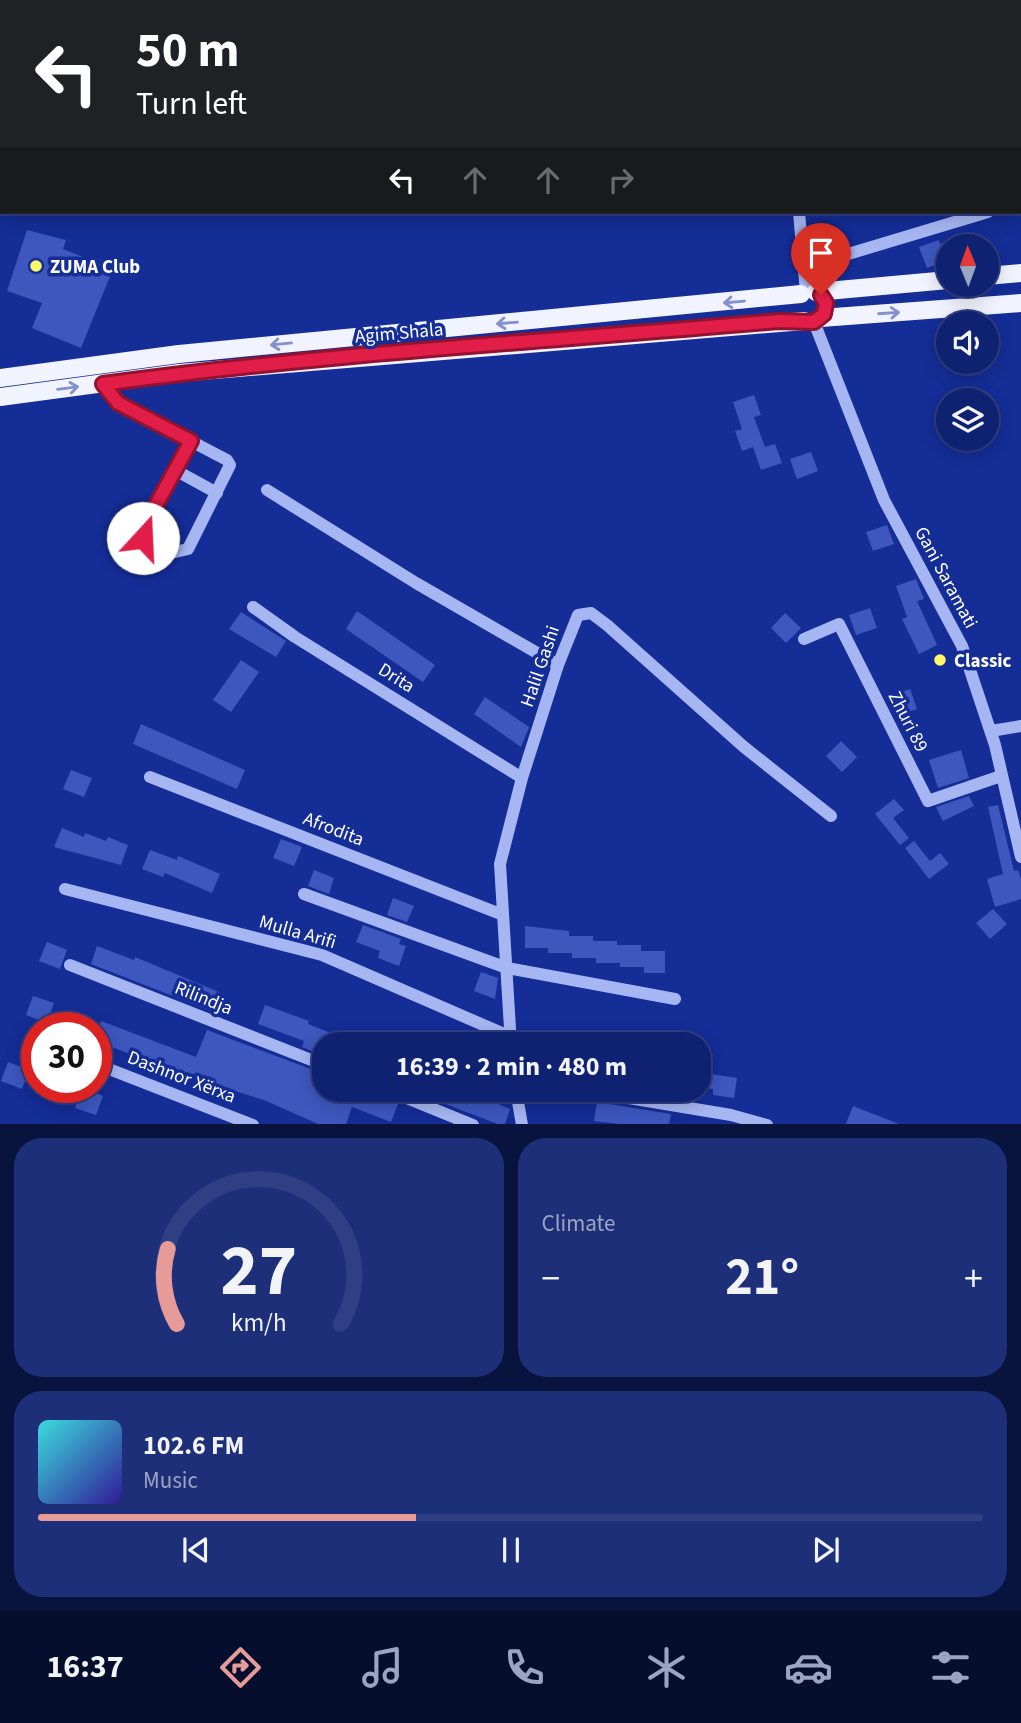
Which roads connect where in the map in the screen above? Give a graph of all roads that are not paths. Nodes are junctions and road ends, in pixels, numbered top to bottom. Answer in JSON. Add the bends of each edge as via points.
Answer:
{"nodes":[{"id":1,"x":799,"y":214,"type":"edge"},
{"id":2,"x":981,"y":214,"type":"edge"},
{"id":3,"x":805,"y":267,"type":"junction"},
{"id":4,"x":1021,"y":273,"type":"edge"},
{"id":5,"x":999,"y":275,"type":"edge"},
{"id":6,"x":936,"y":281,"type":"edge"},
{"id":7,"x":808,"y":293,"type":"junction"},
{"id":8,"x":1021,"y":303,"type":"edge"},
{"id":9,"x":813,"y":320,"type":"junction"},
{"id":10,"x":0,"y":378,"type":"edge"},
{"id":11,"x":103,"y":384,"type":"junction"},
{"id":12,"x":0,"y":397,"type":"edge"},
{"id":13,"x":191,"y":441,"type":"junction"},
{"id":14,"x":175,"y":470,"type":"junction"},
{"id":15,"x":267,"y":490,"type":"dead end"},
{"id":16,"x":217,"y":493,"type":"junction"},
{"id":17,"x":253,"y":607,"type":"dead end"},
{"id":18,"x":804,"y":639,"type":"dead end"},
{"id":19,"x":558,"y":665,"type":"junction"},
{"id":20,"x":1021,"y":726,"type":"edge"},
{"id":21,"x":991,"y":732,"type":"junction"},
{"id":22,"x":1001,"y":776,"type":"junction"},
{"id":23,"x":150,"y":777,"type":"dead end"},
{"id":24,"x":522,"y":778,"type":"junction"},
{"id":25,"x":831,"y":816,"type":"dead end"},
{"id":26,"x":1020,"y":849,"type":"edge"},
{"id":27,"x":65,"y":889,"type":"dead end"},
{"id":28,"x":304,"y":894,"type":"dead end"},
{"id":29,"x":503,"y":915,"type":"junction"},
{"id":30,"x":70,"y":965,"type":"dead end"},
{"id":31,"x":508,"y":968,"type":"junction"},
{"id":32,"x":675,"y":999,"type":"dead end"},
{"id":33,"x":491,"y":1032,"type":"edge"},
{"id":34,"x":511,"y":1032,"type":"edge"},
{"id":35,"x":312,"y":1060,"type":"edge"},
{"id":36,"x":112,"y":1070,"type":"edge"},
{"id":37,"x":416,"y":1102,"type":"edge"},
{"id":38,"x":518,"y":1102,"type":"edge"},
{"id":39,"x":653,"y":1102,"type":"edge"},
{"id":40,"x":250,"y":1124,"type":"edge"},
{"id":41,"x":471,"y":1124,"type":"edge"},
{"id":42,"x":523,"y":1124,"type":"edge"},
{"id":43,"x":763,"y":1124,"type":"edge"}],
"edges":[{"from":1,"to":3,"type":"street"},
{"from":2,"to":3,"type":"street"},
{"from":3,"to":7,"type":"street"},
{"from":4,"to":5,"type":"main road"},
{"from":6,"to":7,"type":"main road","name":"Agim Shala"},
{"from":7,"to":9,"type":"main road","via":[[826,303]]},
{"from":7,"to":9,"type":"main road","via":[[795,307],[798,317]]},
{"from":7,"to":10,"type":"main road","name":"Agim Shala","one_way":true,"via":[[179,354]]},
{"from":9,"to":8,"type":"main road","name":"Agim Shala","one_way":true},
{"from":9,"to":11,"type":"main road","name":"Agim Shala","via":[[470,346]]},
{"from":9,"to":21,"type":"street","name":"Gani Saramati","via":[[875,480],[962,646]]},
{"from":12,"to":11,"type":"main road","name":"Agim Shala","one_way":true},
{"from":11,"to":13,"type":"street","via":[[118,403]]},
{"from":13,"to":14,"type":"street"},
{"from":13,"to":16,"type":"street","via":[[230,465]]},
{"from":14,"to":16,"type":"street"},
{"from":14,"to":16,"type":"street","via":[[144,527],[143,538],[184,553]]},
{"from":15,"to":19,"type":"street"},
{"from":17,"to":24,"type":"street","name":"Drita"},
{"from":18,"to":22,"type":"street","name":"Zhuri 89","via":[[839,624],[928,801]]},
{"from":19,"to":24,"type":"street","name":"Halil Gashi"},
{"from":19,"to":25,"type":"street","name":"Halil Gashi","via":[[578,615],[591,614]]},
{"from":20,"to":21,"type":"street"},
{"from":21,"to":22,"type":"street","name":"Gani Saramati"},
{"from":22,"to":26,"type":"street","name":"Gani Saramati"},
{"from":23,"to":29,"type":"street","name":"Afrodita"},
{"from":24,"to":29,"type":"street","name":"Halil Gashi","via":[[500,864]]},
{"from":27,"to":33,"type":"street","name":"Mulla Arifi","via":[[322,955]]},
{"from":28,"to":31,"type":"street"},
{"from":29,"to":31,"type":"street","name":"Halil Gashi"},
{"from":30,"to":35,"type":"street","name":"Rilindja"},
{"from":31,"to":32,"type":"street"},
{"from":31,"to":34,"type":"street","name":"Halil Gashi"},
{"from":36,"to":40,"type":"street","name":"Dashnor Xërxa"},
{"from":37,"to":41,"type":"street"},
{"from":38,"to":42,"type":"street"},
{"from":39,"to":43,"type":"street"}]}
